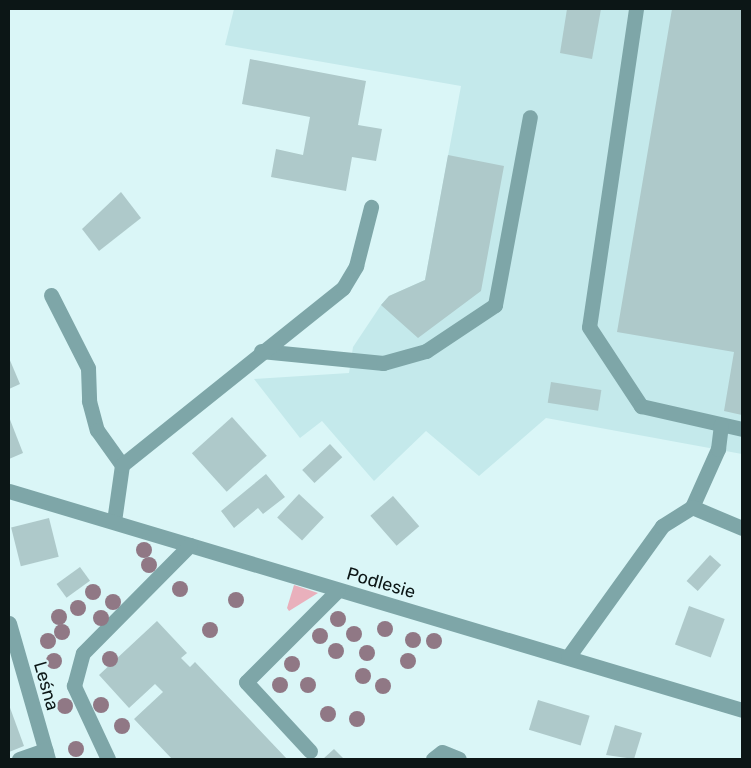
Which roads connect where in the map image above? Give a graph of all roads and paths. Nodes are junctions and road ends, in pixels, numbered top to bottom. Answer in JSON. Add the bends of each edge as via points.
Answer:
{"nodes":[{"id":1,"x":636,"y":9,"type":"edge"},
{"id":2,"x":530,"y":117,"type":"dead end"},
{"id":3,"x":371,"y":206,"type":"dead end"},
{"id":4,"x":51,"y":295,"type":"dead end"},
{"id":5,"x":261,"y":351,"type":"junction"},
{"id":6,"x":721,"y":425,"type":"junction"},
{"id":7,"x":742,"y":429,"type":"edge"},
{"id":8,"x":122,"y":465,"type":"junction"},
{"id":9,"x":9,"y":491,"type":"edge"},
{"id":10,"x":692,"y":507,"type":"junction"},
{"id":11,"x":114,"y":521,"type":"junction"},
{"id":12,"x":742,"y":528,"type":"edge"},
{"id":13,"x":190,"y":545,"type":"junction"},
{"id":14,"x":338,"y":590,"type":"junction"},
{"id":15,"x":9,"y":623,"type":"edge"},
{"id":16,"x":568,"y":657,"type":"junction"},
{"id":17,"x":742,"y":710,"type":"edge"},
{"id":18,"x":310,"y":751,"type":"dead end"},
{"id":19,"x":46,"y":755,"type":"edge"},
{"id":20,"x":19,"y":759,"type":"edge"},
{"id":21,"x":108,"y":759,"type":"edge"},
{"id":22,"x":433,"y":759,"type":"edge"},
{"id":23,"x":459,"y":759,"type":"edge"}],
"edges":[{"from":1,"to":6,"type":"street","via":[[589,326],[640,406]]},
{"from":2,"to":5,"type":"street","via":[[495,305],[426,351],[391,361],[350,362]]},
{"from":3,"to":5,"type":"street","via":[[356,266],[343,288]]},
{"from":4,"to":8,"type":"street","via":[[88,368],[88,401],[97,430]]},
{"from":5,"to":8,"type":"street"},
{"from":6,"to":7,"type":"street"},
{"from":6,"to":10,"type":"street","via":[[718,449]]},
{"from":8,"to":11,"type":"street"},
{"from":9,"to":11,"type":"street","name":"Podlesie"},
{"from":10,"to":12,"type":"street"},
{"from":10,"to":16,"type":"street","via":[[662,526]]},
{"from":11,"to":13,"type":"street","name":"Podlesie"},
{"from":13,"to":14,"type":"street","name":"Podlesie"},
{"from":13,"to":21,"type":"street","via":[[83,653],[74,686]]},
{"from":14,"to":16,"type":"street","name":"Podlesie"},
{"from":14,"to":18,"type":"street","via":[[246,682]]},
{"from":15,"to":19,"type":"street","name":"Leśna"},
{"from":16,"to":17,"type":"street","name":"Podlesie"},
{"from":19,"to":20,"type":"street"},
{"from":22,"to":23,"type":"street","via":[[442,752]]}]}
